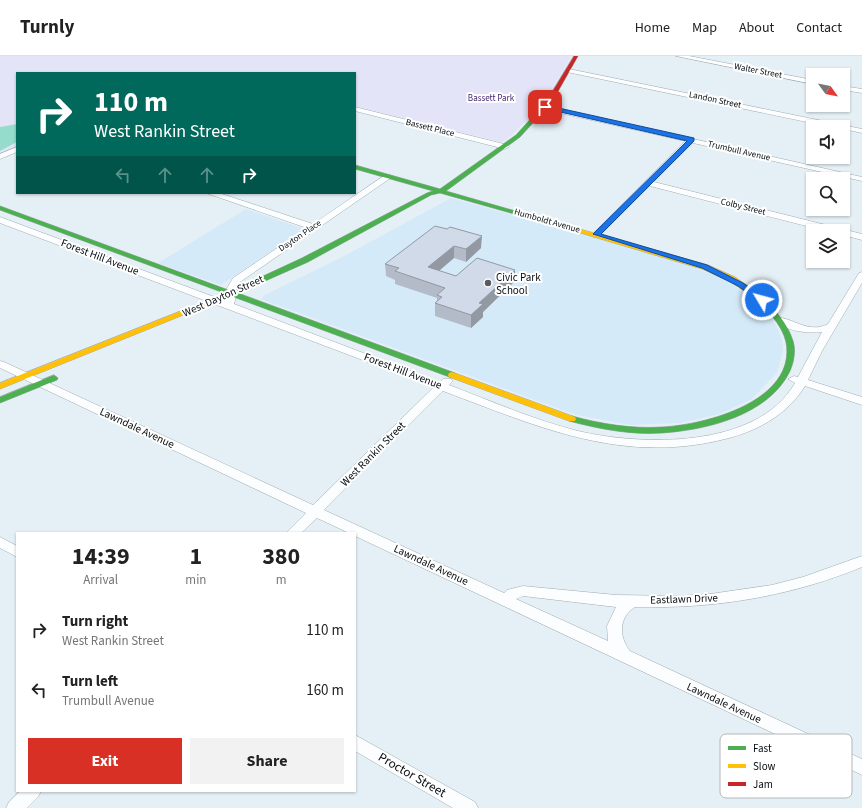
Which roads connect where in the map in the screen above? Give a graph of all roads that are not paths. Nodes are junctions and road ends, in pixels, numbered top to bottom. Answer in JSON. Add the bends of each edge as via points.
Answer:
{"nodes":[{"id":1,"x":576,"y":56,"type":"edge"},
{"id":2,"x":679,"y":56,"type":"edge"},
{"id":3,"x":569,"y":70,"type":"junction"},
{"id":4,"x":806,"y":81,"type":"edge"},
{"id":5,"x":850,"y":89,"type":"edge"},
{"id":6,"x":862,"y":91,"type":"edge"},
{"id":7,"x":545,"y":107,"type":"junction"},
{"id":8,"x":356,"y":109,"type":"edge"},
{"id":9,"x":862,"y":131,"type":"edge"},
{"id":10,"x":692,"y":140,"type":"junction"},
{"id":11,"x":505,"y":147,"type":"junction"},
{"id":12,"x":16,"y":149,"type":"edge"},
{"id":13,"x":0,"y":157,"type":"edge"},
{"id":14,"x":356,"y":167,"type":"edge"},
{"id":15,"x":388,"y":177,"type":"junction"},
{"id":16,"x":862,"y":179,"type":"edge"},
{"id":17,"x":648,"y":183,"type":"junction"},
{"id":18,"x":442,"y":191,"type":"junction"},
{"id":19,"x":213,"y":194,"type":"edge"},
{"id":20,"x":430,"y":204,"type":"dead end"},
{"id":21,"x":0,"y":208,"type":"edge"},
{"id":22,"x":0,"y":220,"type":"edge"},
{"id":23,"x":809,"y":224,"type":"edge"},
{"id":24,"x":314,"y":226,"type":"junction"},
{"id":25,"x":69,"y":234,"type":"junction"},
{"id":26,"x":596,"y":234,"type":"junction"},
{"id":27,"x":850,"y":234,"type":"edge"},
{"id":28,"x":354,"y":236,"type":"junction"},
{"id":29,"x":862,"y":237,"type":"edge"},
{"id":30,"x":56,"y":241,"type":"junction"},
{"id":31,"x":366,"y":241,"type":"dead end"},
{"id":32,"x":166,"y":269,"type":"junction"},
{"id":33,"x":862,"y":275,"type":"edge"},
{"id":34,"x":153,"y":278,"type":"junction"},
{"id":35,"x":232,"y":293,"type":"junction"},
{"id":36,"x":259,"y":293,"type":"dead end"},
{"id":37,"x":246,"y":299,"type":"junction"},
{"id":38,"x":215,"y":300,"type":"junction"},
{"id":39,"x":230,"y":306,"type":"junction"},
{"id":40,"x":219,"y":311,"type":"dead end"},
{"id":41,"x":780,"y":320,"type":"junction"},
{"id":42,"x":833,"y":325,"type":"junction"},
{"id":43,"x":376,"y":348,"type":"junction"},
{"id":44,"x":365,"y":357,"type":"junction"},
{"id":45,"x":0,"y":364,"type":"edge"},
{"id":46,"x":64,"y":374,"type":"dead end"},
{"id":47,"x":25,"y":376,"type":"junction"},
{"id":48,"x":452,"y":376,"type":"junction"},
{"id":49,"x":786,"y":377,"type":"junction"},
{"id":50,"x":801,"y":382,"type":"junction"},
{"id":51,"x":41,"y":383,"type":"junction"},
{"id":52,"x":0,"y":386,"type":"edge"},
{"id":53,"x":442,"y":386,"type":"junction"},
{"id":54,"x":0,"y":400,"type":"edge"},
{"id":55,"x":862,"y":401,"type":"edge"},
{"id":56,"x":315,"y":512,"type":"junction"},
{"id":57,"x":294,"y":532,"type":"edge"},
{"id":58,"x":0,"y":542,"type":"edge"},
{"id":59,"x":16,"y":551,"type":"edge"},
{"id":60,"x":862,"y":562,"type":"edge"},
{"id":61,"x":506,"y":600,"type":"junction"},
{"id":62,"x":633,"y":601,"type":"junction"},
{"id":63,"x":624,"y":656,"type":"junction"},
{"id":64,"x":791,"y":734,"type":"edge"},
{"id":65,"x":356,"y":743,"type":"edge"},
{"id":66,"x":852,"y":762,"type":"edge"},
{"id":67,"x":862,"y":767,"type":"edge"},
{"id":68,"x":31,"y":792,"type":"edge"},
{"id":69,"x":15,"y":808,"type":"edge"},
{"id":70,"x":469,"y":808,"type":"edge"}],
"edges":[{"from":1,"to":3,"type":"street","name":"West Dayton Street"},
{"from":2,"to":4,"type":"street","name":"Walter Street"},
{"from":3,"to":7,"type":"street","name":"West Dayton Street"},
{"from":3,"to":9,"type":"street","name":"Landon Street"},
{"from":5,"to":6,"type":"street"},
{"from":7,"to":10,"type":"street","name":"Trumbull Avenue"},
{"from":7,"to":11,"type":"street","name":"West Dayton Street"},
{"from":8,"to":11,"type":"street","name":"Bassett Place"},
{"from":10,"to":16,"type":"street","name":"Trumbull Avenue"},
{"from":10,"to":17,"type":"street"},
{"from":11,"to":18,"type":"street","name":"West Dayton Street"},
{"from":12,"to":13,"type":"street"},
{"from":14,"to":15,"type":"street","name":"Humboldt Avenue"},
{"from":15,"to":18,"type":"street","name":"Humboldt Avenue"},
{"from":15,"to":24,"type":"street","name":"Dayton Place"},
{"from":17,"to":23,"type":"street","name":"Colby Street"},
{"from":17,"to":26,"type":"street"},
{"from":18,"to":20,"type":"street","name":"West Dayton Street","via":[[441,197]]},
{"from":18,"to":26,"type":"street","name":"Humboldt Avenue"},
{"from":18,"to":28,"type":"street","name":"West Dayton Street","via":[[429,194]]},
{"from":19,"to":24,"type":"street"},
{"from":21,"to":25,"type":"street","name":"Forest Hill Avenue"},
{"from":22,"to":30,"type":"street","name":"Forest Hill Avenue"},
{"from":24,"to":35,"type":"street","name":"Dayton Place","via":[[236,280]]},
{"from":25,"to":30,"type":"street"},
{"from":25,"to":32,"type":"street","name":"Forest Hill Avenue"},
{"from":26,"to":41,"type":"street","name":"Humboldt Avenue","via":[[687,260],[723,274],[756,295]]},
{"from":27,"to":29,"type":"street"},
{"from":28,"to":31,"type":"street"},
{"from":28,"to":35,"type":"street","name":"West Dayton Street"},
{"from":30,"to":34,"type":"street","name":"Forest Hill Avenue"},
{"from":32,"to":34,"type":"street"},
{"from":32,"to":35,"type":"street","name":"Forest Hill Avenue"},
{"from":33,"to":42,"type":"street","name":"Forest Hill Avenue"},
{"from":34,"to":38,"type":"street","name":"Forest Hill Avenue"},
{"from":35,"to":37,"type":"street","name":"Forest Hill Avenue"},
{"from":35,"to":38,"type":"street","name":"West Dayton Street"},
{"from":35,"to":39,"type":"street","name":"Dayton Place"},
{"from":36,"to":37,"type":"street","name":"West Dayton Street"},
{"from":37,"to":39,"type":"street","name":"West Dayton Street"},
{"from":37,"to":43,"type":"street","name":"Forest Hill Avenue"},
{"from":38,"to":39,"type":"street","name":"Forest Hill Avenue"},
{"from":38,"to":47,"type":"street","name":"West Dayton Street"},
{"from":39,"to":40,"type":"street","name":"West Dayton Street"},
{"from":39,"to":44,"type":"street","name":"Forest Hill Avenue"},
{"from":41,"to":42,"type":"street","via":[[810,329],[826,329]]},
{"from":41,"to":49,"type":"street","name":"Humboldt Avenue","via":[[792,348],[792,361]]},
{"from":42,"to":50,"type":"street","name":"Forest Hill Avenue"},
{"from":43,"to":44,"type":"street"},
{"from":43,"to":48,"type":"street","name":"Forest Hill Avenue"},
{"from":44,"to":53,"type":"street","name":"Forest Hill Avenue"},
{"from":45,"to":47,"type":"street","name":"Lawndale Avenue"},
{"from":46,"to":51,"type":"street"},
{"from":47,"to":51,"type":"street","name":"Lawndale Avenue"},
{"from":47,"to":52,"type":"street","name":"West Dayton Street"},
{"from":48,"to":49,"type":"street","name":"Forest Hill Avenue","via":[[570,419],[601,426],[641,430],[685,428],[732,416],[762,400]]},
{"from":48,"to":53,"type":"street","name":"West Rankin Street"},
{"from":49,"to":50,"type":"street"},
{"from":50,"to":53,"type":"street","name":"Forest Hill Avenue","via":[[782,406],[751,425],[716,437],[668,443],[622,442],[550,427]]},
{"from":50,"to":55,"type":"street"},
{"from":51,"to":54,"type":"street"},
{"from":51,"to":56,"type":"street","name":"Lawndale Avenue"},
{"from":53,"to":56,"type":"street","name":"West Rankin Street"},
{"from":56,"to":57,"type":"street","name":"West Rankin Street"},
{"from":56,"to":61,"type":"street","name":"Lawndale Avenue"},
{"from":58,"to":59,"type":"street"},
{"from":60,"to":62,"type":"street","name":"Eastlawn Drive","via":[[812,580],[750,594],[709,599]]},
{"from":61,"to":62,"type":"street","name":"Eastlawn Drive","via":[[515,592],[523,591]]},
{"from":61,"to":63,"type":"street","name":"Lawndale Avenue"},
{"from":62,"to":63,"type":"street","via":[[622,608],[616,624],[614,641]]},
{"from":63,"to":64,"type":"street","name":"Lawndale Avenue"},
{"from":65,"to":70,"type":"street","name":"Proctor Street"},
{"from":66,"to":67,"type":"street","name":"Lawndale Avenue"},
{"from":68,"to":69,"type":"street"}]}
